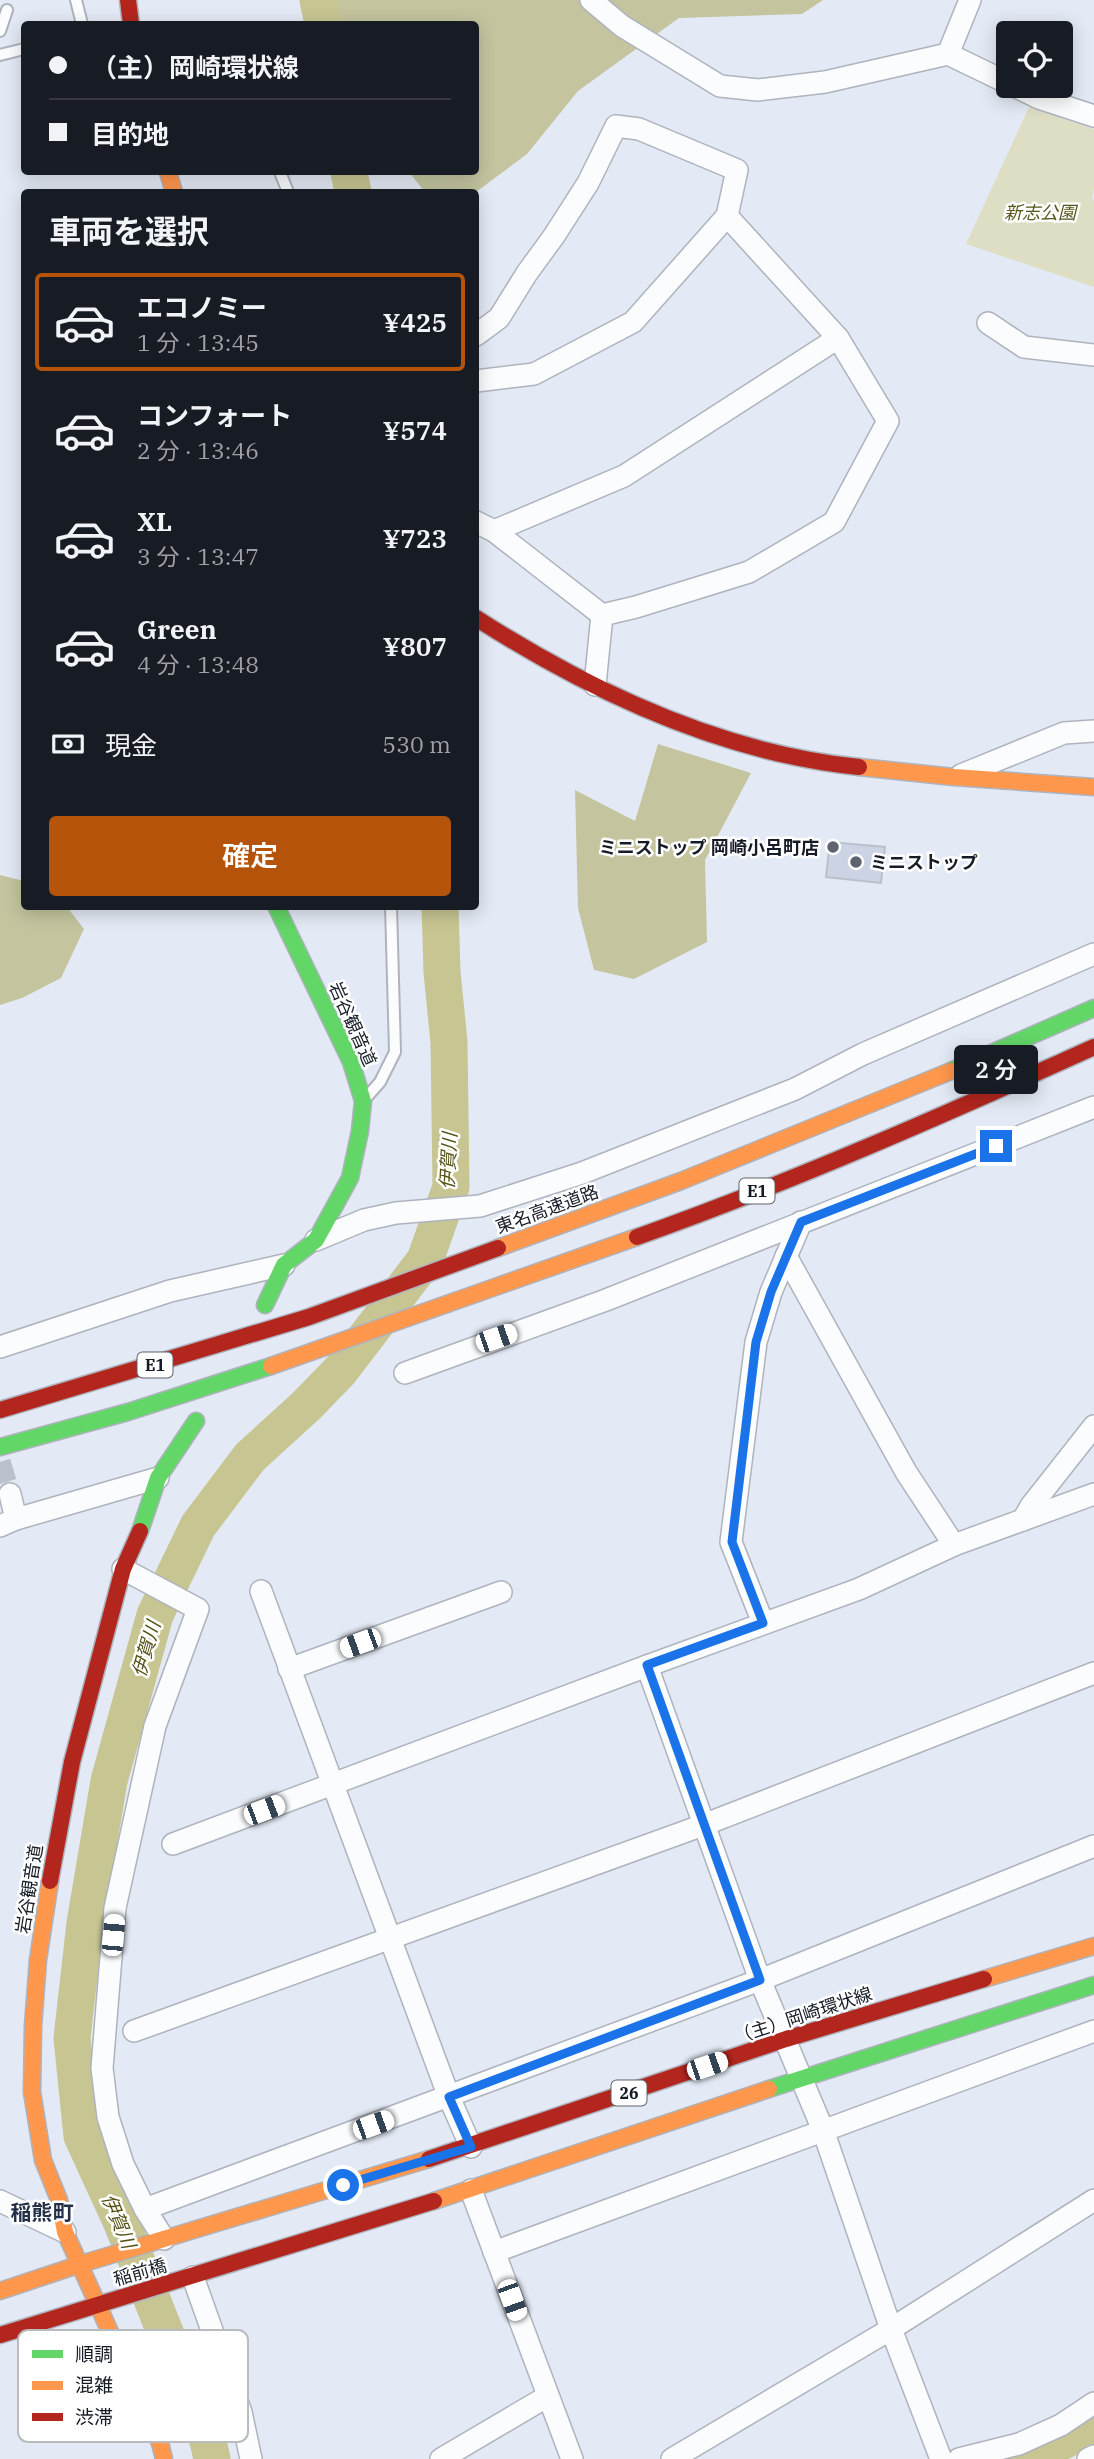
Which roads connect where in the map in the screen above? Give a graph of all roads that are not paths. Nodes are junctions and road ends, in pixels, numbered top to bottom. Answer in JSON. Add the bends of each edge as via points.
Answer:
{"nodes":[{"id":1,"x":76,"y":0,"type":"edge"},
{"id":2,"x":128,"y":0,"type":"edge"},
{"id":3,"x":591,"y":0,"type":"edge"},
{"id":4,"x":969,"y":0,"type":"edge"},
{"id":5,"x":7,"y":10,"type":"dead end"},
{"id":6,"x":81,"y":21,"type":"edge"},
{"id":7,"x":131,"y":21,"type":"edge"},
{"id":8,"x":0,"y":31,"type":"edge"},
{"id":9,"x":21,"y":50,"type":"edge"},
{"id":10,"x":948,"y":54,"type":"junction"},
{"id":11,"x":0,"y":55,"type":"edge"},
{"id":12,"x":996,"y":77,"type":"edge"},
{"id":13,"x":1039,"y":98,"type":"edge"},
{"id":14,"x":1094,"y":116,"type":"edge"},
{"id":15,"x":727,"y":216,"type":"junction"},
{"id":16,"x":988,"y":323,"type":"dead end"},
{"id":17,"x":479,"y":333,"type":"edge"},
{"id":18,"x":838,"y":338,"type":"junction"},
{"id":19,"x":1094,"y":355,"type":"edge"},
{"id":20,"x":479,"y":381,"type":"edge"},
{"id":21,"x":485,"y":527,"type":"edge"},
{"id":22,"x":602,"y":615,"type":"junction"},
{"id":23,"x":479,"y":620,"type":"edge"},
{"id":24,"x":595,"y":685,"type":"junction"},
{"id":25,"x":1094,"y":731,"type":"edge"},
{"id":26,"x":952,"y":779,"type":"junction"},
{"id":27,"x":1094,"y":787,"type":"edge"},
{"id":28,"x":278,"y":910,"type":"edge"},
{"id":29,"x":391,"y":910,"type":"edge"},
{"id":30,"x":1094,"y":954,"type":"edge"},
{"id":31,"x":1094,"y":1008,"type":"edge"},
{"id":32,"x":1094,"y":1047,"type":"edge"},
{"id":33,"x":363,"y":1101,"type":"junction"},
{"id":34,"x":1094,"y":1107,"type":"edge"},
{"id":35,"x":801,"y":1222,"type":"junction"},
{"id":36,"x":316,"y":1240,"type":"junction"},
{"id":37,"x":786,"y":1256,"type":"junction"},
{"id":38,"x":284,"y":1265,"type":"junction"},
{"id":39,"x":265,"y":1305,"type":"dead end"},
{"id":40,"x":0,"y":1347,"type":"edge"},
{"id":41,"x":405,"y":1373,"type":"dead end"},
{"id":42,"x":0,"y":1410,"type":"edge"},
{"id":43,"x":195,"y":1421,"type":"dead end"},
{"id":44,"x":1094,"y":1426,"type":"edge"},
{"id":45,"x":0,"y":1447,"type":"edge"},
{"id":46,"x":158,"y":1478,"type":"junction"},
{"id":47,"x":10,"y":1494,"type":"tunnel mouth"},
{"id":48,"x":1094,"y":1494,"type":"edge"},
{"id":49,"x":1023,"y":1520,"type":"junction"},
{"id":50,"x":8,"y":1523,"type":"edge"},
{"id":51,"x":954,"y":1545,"type":"junction"},
{"id":52,"x":123,"y":1569,"type":"junction"},
{"id":53,"x":261,"y":1591,"type":"dead end"},
{"id":54,"x":501,"y":1592,"type":"dead end"},
{"id":55,"x":763,"y":1623,"type":"junction"},
{"id":56,"x":647,"y":1665,"type":"junction"},
{"id":57,"x":289,"y":1669,"type":"junction"},
{"id":58,"x":1094,"y":1672,"type":"edge"},
{"id":59,"x":332,"y":1784,"type":"junction"},
{"id":60,"x":706,"y":1824,"type":"junction"},
{"id":61,"x":173,"y":1844,"type":"dead end"},
{"id":62,"x":1094,"y":1846,"type":"edge"},
{"id":63,"x":390,"y":1938,"type":"junction"},
{"id":64,"x":1094,"y":1946,"type":"edge"},
{"id":65,"x":760,"y":1980,"type":"junction"},
{"id":66,"x":1094,"y":1985,"type":"edge"},
{"id":67,"x":134,"y":2031,"type":"dead end"},
{"id":68,"x":1094,"y":2031,"type":"edge"},
{"id":69,"x":786,"y":2039,"type":"junction"},
{"id":70,"x":802,"y":2078,"type":"junction"},
{"id":71,"x":449,"y":2097,"type":"junction"},
{"id":72,"x":823,"y":2130,"type":"junction"},
{"id":73,"x":471,"y":2147,"type":"junction"},
{"id":74,"x":471,"y":2190,"type":"junction"},
{"id":75,"x":1094,"y":2200,"type":"edge"},
{"id":76,"x":0,"y":2201,"type":"edge"},
{"id":77,"x":145,"y":2209,"type":"junction"},
{"id":78,"x":65,"y":2232,"type":"junction"},
{"id":79,"x":164,"y":2239,"type":"junction"},
{"id":80,"x":494,"y":2252,"type":"junction"},
{"id":81,"x":81,"y":2264,"type":"junction"},
{"id":82,"x":193,"y":2277,"type":"junction"},
{"id":83,"x":0,"y":2291,"type":"edge"},
{"id":84,"x":98,"y":2305,"type":"junction"},
{"id":85,"x":891,"y":2329,"type":"junction"},
{"id":86,"x":109,"y":2330,"type":"edge"},
{"id":87,"x":212,"y":2330,"type":"edge"},
{"id":88,"x":0,"y":2335,"type":"edge"},
{"id":89,"x":548,"y":2396,"type":"junction"},
{"id":90,"x":1094,"y":2403,"type":"edge"},
{"id":91,"x":160,"y":2442,"type":"edge"},
{"id":92,"x":1094,"y":2456,"type":"edge"},
{"id":93,"x":164,"y":2459,"type":"edge"},
{"id":94,"x":441,"y":2459,"type":"edge"},
{"id":95,"x":572,"y":2459,"type":"edge"},
{"id":96,"x":672,"y":2459,"type":"edge"},
{"id":97,"x":941,"y":2459,"type":"edge"},
{"id":98,"x":959,"y":2459,"type":"edge"},
{"id":99,"x":1088,"y":2459,"type":"edge"}],
"edges":[{"from":1,"to":6,"type":"lane"},
{"from":2,"to":7,"type":"main road"},
{"from":3,"to":10,"type":"street","via":[[622,26],[720,86],[758,90],[825,82]]},
{"from":4,"to":10,"type":"street"},
{"from":5,"to":8,"type":"lane"},
{"from":9,"to":11,"type":"lane"},
{"from":10,"to":12,"type":"street"},
{"from":13,"to":14,"type":"street"},
{"from":15,"to":17,"type":"street","via":[[737,170],[639,129],[616,125],[554,236],[499,318]]},
{"from":15,"to":18,"type":"street"},
{"from":15,"to":20,"type":"street","via":[[633,322],[534,374]]},
{"from":16,"to":19,"type":"street","via":[[1024,348]]},
{"from":18,"to":21,"type":"street","via":[[624,476]]},
{"from":18,"to":22,"type":"street","via":[[888,421],[834,522],[749,572]]},
{"from":21,"to":22,"type":"street"},
{"from":22,"to":24,"type":"street"},
{"from":23,"to":24,"type":"main road"},
{"from":24,"to":26,"type":"main road","via":[[666,718],[800,759]]},
{"from":25,"to":26,"type":"street","via":[[1064,733]]},
{"from":26,"to":27,"type":"main road"},
{"from":28,"to":33,"type":"main road","name":"岩谷観音道","via":[[351,1062]]},
{"from":29,"to":33,"type":"lane","via":[[394,1052],[380,1082]]},
{"from":30,"to":36,"type":"street","via":[[863,1054],[795,1089],[582,1173],[480,1206],[364,1220]]},
{"from":31,"to":42,"type":"main road","name":"東名高速道路","number":"E1","via":[[694,1176],[309,1317]]},
{"from":32,"to":45,"type":"main road","number":"E1","via":[[696,1216],[297,1358]]},
{"from":33,"to":36,"type":"main road","name":"岩谷観音道","via":[[350,1178]]},
{"from":34,"to":35,"type":"street"},
{"from":35,"to":37,"type":"street"},
{"from":35,"to":41,"type":"street"},
{"from":36,"to":38,"type":"main road"},
{"from":37,"to":51,"type":"street","via":[[906,1472]]},
{"from":37,"to":55,"type":"street","via":[[756,1342],[732,1542]]},
{"from":38,"to":39,"type":"main road"},
{"from":38,"to":40,"type":"street","via":[[170,1291]]},
{"from":43,"to":46,"type":"main road","name":"岩谷観音道"},
{"from":44,"to":49,"type":"street"},
{"from":46,"to":50,"type":"street"},
{"from":46,"to":52,"type":"main road","name":"岩谷観音道"},
{"from":47,"to":50,"type":"street"},
{"from":48,"to":49,"type":"street"},
{"from":49,"to":51,"type":"street"},
{"from":51,"to":55,"type":"street","via":[[859,1589]]},
{"from":52,"to":77,"type":"street","via":[[198,1609],[155,1726],[115,1908],[102,2068],[108,2117],[123,2164]]},
{"from":52,"to":78,"type":"main road","name":"岩谷観音道","via":[[72,1762],[38,1960],[32,2092],[43,2160],[59,2200]]},
{"from":53,"to":57,"type":"street"},
{"from":54,"to":57,"type":"street"},
{"from":55,"to":56,"type":"street"},
{"from":56,"to":59,"type":"street"},
{"from":56,"to":60,"type":"street"},
{"from":57,"to":59,"type":"street"},
{"from":58,"to":60,"type":"street"},
{"from":59,"to":61,"type":"street"},
{"from":59,"to":63,"type":"street"},
{"from":60,"to":63,"type":"street"},
{"from":60,"to":65,"type":"street"},
{"from":62,"to":65,"type":"street"},
{"from":63,"to":67,"type":"street"},
{"from":63,"to":71,"type":"street"},
{"from":64,"to":69,"type":"main road","name":"（主）岡崎環状線","number":"26"},
{"from":65,"to":69,"type":"street"},
{"from":65,"to":71,"type":"street"},
{"from":66,"to":70,"type":"main road","number":"26"},
{"from":68,"to":72,"type":"street"},
{"from":69,"to":70,"type":"street"},
{"from":69,"to":73,"type":"main road","name":"（主）岡崎環状線","number":"26"},
{"from":70,"to":72,"type":"street"},
{"from":70,"to":74,"type":"main road","number":"26"},
{"from":71,"to":73,"type":"street"},
{"from":71,"to":77,"type":"street"},
{"from":72,"to":80,"type":"street"},
{"from":72,"to":85,"type":"street"},
{"from":73,"to":79,"type":"main road","name":"（主）岡崎環状線","number":"26"},
{"from":74,"to":80,"type":"street"},
{"from":74,"to":82,"type":"main road","number":"26"},
{"from":75,"to":85,"type":"street"},
{"from":76,"to":78,"type":"street"},
{"from":77,"to":79,"type":"street"},
{"from":78,"to":81,"type":"main road","name":"岩谷観音道"},
{"from":79,"to":81,"type":"main road","name":"稲前橋","number":"26"},
{"from":80,"to":89,"type":"street"},
{"from":81,"to":83,"type":"main road","number":"26"},
{"from":81,"to":84,"type":"main road","name":"岩谷観音道"},
{"from":82,"to":84,"type":"main road","name":"稲前橋","number":"26"},
{"from":82,"to":87,"type":"street"},
{"from":84,"to":86,"type":"main road","name":"岩谷観音道"},
{"from":84,"to":88,"type":"main road","number":"26"},
{"from":85,"to":96,"type":"street"},
{"from":85,"to":97,"type":"street"},
{"from":89,"to":94,"type":"street"},
{"from":89,"to":95,"type":"street"},
{"from":90,"to":98,"type":"street","via":[[1019,2444]]},
{"from":91,"to":93,"type":"main road","name":"岩谷観音道"},
{"from":92,"to":99,"type":"street"}]}
